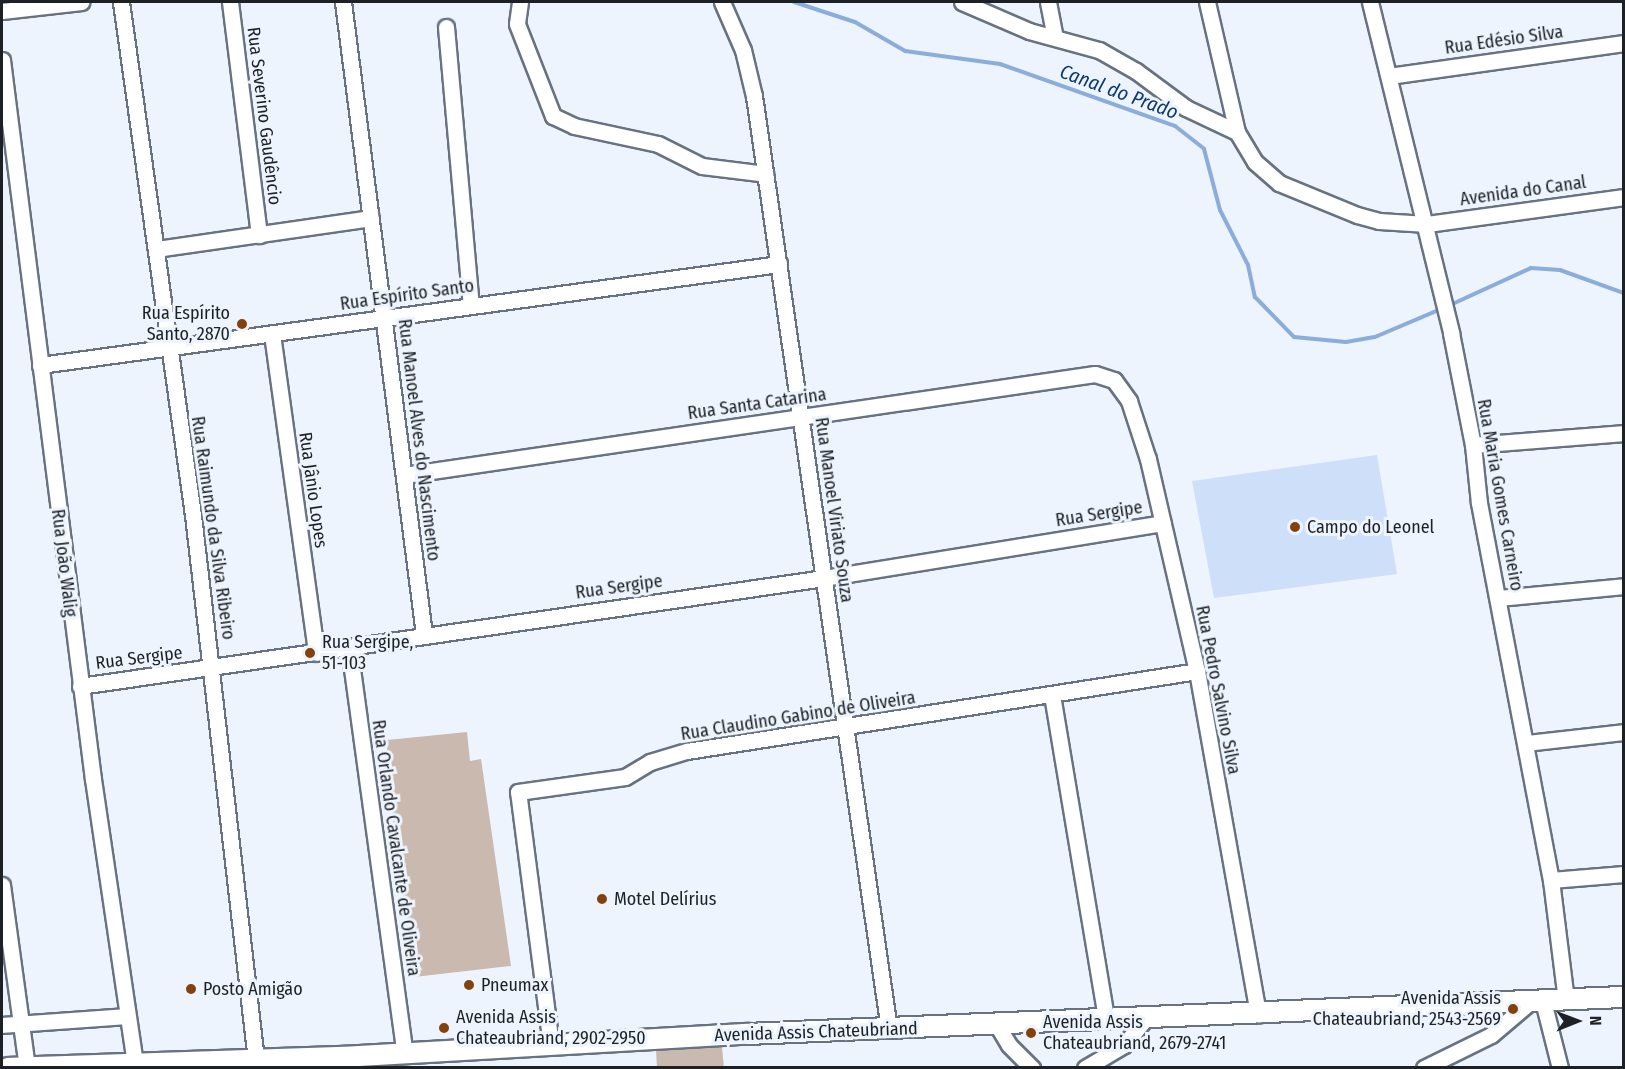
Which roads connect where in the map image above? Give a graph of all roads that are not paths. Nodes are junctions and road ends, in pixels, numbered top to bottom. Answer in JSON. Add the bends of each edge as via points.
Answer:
{"nodes":[{"id":1,"x":81,"y":2,"type":"edge"},
{"id":2,"x":121,"y":2,"type":"edge"},
{"id":3,"x":230,"y":2,"type":"edge"},
{"id":4,"x":343,"y":2,"type":"edge"},
{"id":5,"x":520,"y":2,"type":"edge"},
{"id":6,"x":722,"y":2,"type":"edge"},
{"id":7,"x":962,"y":2,"type":"edge"},
{"id":8,"x":1048,"y":2,"type":"edge"},
{"id":9,"x":1207,"y":2,"type":"edge"},
{"id":10,"x":1370,"y":2,"type":"edge"},
{"id":11,"x":2,"y":11,"type":"edge"},
{"id":12,"x":446,"y":27,"type":"dead end"},
{"id":13,"x":1055,"y":37,"type":"junction"},
{"id":14,"x":1623,"y":43,"type":"edge"},
{"id":15,"x":2,"y":60,"type":"edge"},
{"id":16,"x":1389,"y":76,"type":"junction"},
{"id":17,"x":1237,"y":132,"type":"junction"},
{"id":18,"x":766,"y":174,"type":"junction"},
{"id":19,"x":1623,"y":197,"type":"edge"},
{"id":20,"x":371,"y":218,"type":"junction"},
{"id":21,"x":1427,"y":224,"type":"junction"},
{"id":22,"x":260,"y":235,"type":"junction"},
{"id":23,"x":156,"y":249,"type":"junction"},
{"id":24,"x":779,"y":264,"type":"junction"},
{"id":25,"x":471,"y":306,"type":"junction"},
{"id":26,"x":384,"y":318,"type":"junction"},
{"id":27,"x":272,"y":334,"type":"junction"},
{"id":28,"x":168,"y":349,"type":"junction"},
{"id":29,"x":40,"y":365,"type":"junction"},
{"id":30,"x":1114,"y":380,"type":"joint"},
{"id":31,"x":801,"y":417,"type":"junction"},
{"id":32,"x":1623,"y":433,"type":"edge"},
{"id":33,"x":1473,"y":445,"type":"junction"},
{"id":34,"x":404,"y":475,"type":"junction"},
{"id":35,"x":1162,"y":523,"type":"junction"},
{"id":36,"x":824,"y":578,"type":"junction"},
{"id":37,"x":1623,"y":586,"type":"edge"},
{"id":38,"x":1498,"y":598,"type":"junction"},
{"id":39,"x":424,"y":634,"type":"junction"},
{"id":40,"x":349,"y":647,"type":"junction"},
{"id":41,"x":316,"y":653,"type":"junction"},
{"id":42,"x":212,"y":668,"type":"junction"},
{"id":43,"x":1197,"y":671,"type":"junction"},
{"id":44,"x":80,"y":686,"type":"junction"},
{"id":45,"x":1052,"y":695,"type":"junction"},
{"id":46,"x":846,"y":727,"type":"junction"},
{"id":47,"x":1623,"y":732,"type":"edge"},
{"id":48,"x":1526,"y":743,"type":"junction"},
{"id":49,"x":1623,"y":874,"type":"edge"},
{"id":50,"x":1551,"y":880,"type":"junction"},
{"id":51,"x":2,"y":885,"type":"edge"},
{"id":52,"x":1623,"y":997,"type":"edge"},
{"id":53,"x":1566,"y":1000,"type":"junction"},
{"id":54,"x":1536,"y":1001,"type":"junction"},
{"id":55,"x":1258,"y":1015,"type":"junction"},
{"id":56,"x":127,"y":1016,"type":"junction"},
{"id":57,"x":1146,"y":1018,"type":"junction"},
{"id":58,"x":1106,"y":1019,"type":"junction"},
{"id":59,"x":22,"y":1024,"type":"junction"},
{"id":60,"x":2,"y":1025,"type":"edge"},
{"id":61,"x":997,"y":1025,"type":"junction"},
{"id":62,"x":890,"y":1029,"type":"junction"},
{"id":63,"x":550,"y":1045,"type":"junction"},
{"id":64,"x":405,"y":1054,"type":"junction"},
{"id":65,"x":256,"y":1060,"type":"junction"},
{"id":66,"x":135,"y":1064,"type":"junction"},
{"id":67,"x":27,"y":1067,"type":"edge"},
{"id":68,"x":8,"y":1068,"type":"edge"},
{"id":69,"x":1032,"y":1068,"type":"edge"},
{"id":70,"x":1085,"y":1068,"type":"edge"},
{"id":71,"x":1424,"y":1068,"type":"edge"},
{"id":72,"x":1560,"y":1068,"type":"edge"}],
"edges":[{"from":1,"to":11,"type":"street"},
{"from":2,"to":23,"type":"street","name":"Rua Raimundo da Silva Ribeiro"},
{"from":3,"to":22,"type":"street","name":"Rua Severino Gaudêncio"},
{"from":4,"to":20,"type":"street","name":"Rua Manoel Alves do Nascimento"},
{"from":5,"to":18,"type":"street","via":[[517,24],[553,116],[574,126],[658,144],[702,166]]},
{"from":6,"to":18,"type":"street","name":"Rua Manoel Viriato Souza","via":[[743,50]]},
{"from":7,"to":13,"type":"street","via":[[1029,31]]},
{"from":8,"to":13,"type":"street"},
{"from":9,"to":17,"type":"street","name":"Avenida do Canal"},
{"from":10,"to":16,"type":"street","name":"Rua Maria Gomes Carneiro"},
{"from":12,"to":25,"type":"street"},
{"from":13,"to":17,"type":"street","via":[[1113,58],[1186,108]]},
{"from":14,"to":16,"type":"street","name":"Rua Edésio Silva"},
{"from":15,"to":29,"type":"street","name":"Rua João Walig"},
{"from":16,"to":21,"type":"street","name":"Rua Maria Gomes Carneiro"},
{"from":17,"to":21,"type":"street","name":"Avenida do Canal","via":[[1255,162],[1279,183],[1357,215]]},
{"from":18,"to":24,"type":"street","name":"Rua Manoel Viriato Souza"},
{"from":19,"to":21,"type":"street","name":"Avenida do Canal"},
{"from":20,"to":22,"type":"street"},
{"from":20,"to":26,"type":"street","name":"Rua Manoel Alves do Nascimento"},
{"from":21,"to":33,"type":"street","name":"Rua Maria Gomes Carneiro"},
{"from":22,"to":23,"type":"street"},
{"from":23,"to":28,"type":"street","name":"Rua Raimundo da Silva Ribeiro"},
{"from":24,"to":25,"type":"street","name":"Rua Espírito Santo"},
{"from":24,"to":31,"type":"street","name":"Rua Manoel Viriato Souza"},
{"from":25,"to":26,"type":"street","name":"Rua Espírito Santo"},
{"from":26,"to":27,"type":"street","name":"Rua Espírito Santo"},
{"from":26,"to":34,"type":"street","name":"Rua Manoel Alves do Nascimento"},
{"from":27,"to":28,"type":"street","name":"Rua Espírito Santo"},
{"from":27,"to":41,"type":"street","name":"Rua Jânio Lopes"},
{"from":28,"to":29,"type":"street","name":"Rua Espírito Santo"},
{"from":28,"to":42,"type":"street","name":"Rua Raimundo da Silva Ribeiro"},
{"from":29,"to":44,"type":"street","name":"Rua João Walig"},
{"from":30,"to":31,"type":"street","name":"Rua Santa Catarina","via":[[1095,374]]},
{"from":30,"to":35,"type":"street","name":"Rua Pedro Salvino Silva","via":[[1130,402]]},
{"from":31,"to":34,"type":"street","name":"Rua Santa Catarina"},
{"from":31,"to":36,"type":"street","name":"Rua Manoel Viriato Souza"},
{"from":32,"to":33,"type":"street"},
{"from":33,"to":38,"type":"street","name":"Rua Maria Gomes Carneiro","via":[[1479,503]]},
{"from":34,"to":39,"type":"street","name":"Rua Manoel Alves do Nascimento"},
{"from":35,"to":36,"type":"street","name":"Rua Sergipe"},
{"from":35,"to":43,"type":"street","name":"Rua Pedro Salvino Silva"},
{"from":36,"to":39,"type":"street","name":"Rua Sergipe"},
{"from":36,"to":46,"type":"street","name":"Rua Manoel Viriato Souza"},
{"from":37,"to":38,"type":"street"},
{"from":38,"to":48,"type":"street","name":"Rua Maria Gomes Carneiro"},
{"from":39,"to":40,"type":"street","name":"Rua Sergipe"},
{"from":40,"to":41,"type":"street","name":"Rua Sergipe"},
{"from":40,"to":64,"type":"street","name":"Rua Orlando Cavalcante de Oliveira"},
{"from":41,"to":42,"type":"street","name":"Rua Sergipe"},
{"from":42,"to":44,"type":"street","name":"Rua Sergipe"},
{"from":42,"to":65,"type":"street","name":"Rua Raimundo da Silva Ribeiro"},
{"from":43,"to":45,"type":"street","name":"Rua Claudino Gabino de Oliveira"},
{"from":43,"to":55,"type":"street","name":"Rua Pedro Salvino Silva"},
{"from":44,"to":56,"type":"street","name":"Rua João Walig"},
{"from":45,"to":46,"type":"street","name":"Rua Claudino Gabino de Oliveira"},
{"from":45,"to":58,"type":"street"},
{"from":46,"to":62,"type":"street","name":"Rua Manoel Viriato Souza"},
{"from":46,"to":63,"type":"street","name":"Rua Claudino Gabino de Oliveira","via":[[687,751],[650,762],[625,777],[518,792]]},
{"from":47,"to":48,"type":"street"},
{"from":48,"to":50,"type":"street","name":"Rua Maria Gomes Carneiro"},
{"from":49,"to":50,"type":"street"},
{"from":50,"to":53,"type":"street","name":"Rua Maria Gomes Carneiro"},
{"from":51,"to":59,"type":"street"},
{"from":52,"to":53,"type":"main road","name":"Avenida Assis Chateubriand"},
{"from":53,"to":54,"type":"main road","name":"Avenida Assis Chateubriand"},
{"from":54,"to":55,"type":"main road","name":"Avenida Assis Chateubriand"},
{"from":54,"to":71,"type":"street","via":[[1491,1035]]},
{"from":54,"to":72,"type":"street"},
{"from":55,"to":57,"type":"main road","name":"Avenida Assis Chateubriand"},
{"from":56,"to":59,"type":"street"},
{"from":56,"to":66,"type":"street","name":"Rua João Walig"},
{"from":57,"to":58,"type":"main road","name":"Avenida Assis Chateubriand"},
{"from":57,"to":70,"type":"street","via":[[1124,1045]]},
{"from":58,"to":61,"type":"main road","name":"Avenida Assis Chateubriand"},
{"from":59,"to":60,"type":"street"},
{"from":59,"to":67,"type":"street"},
{"from":61,"to":62,"type":"main road","name":"Avenida Assis Chateubriand"},
{"from":61,"to":69,"type":"street","via":[[1009,1045]]},
{"from":62,"to":63,"type":"main road","name":"Avenida Assis Chateubriand"},
{"from":63,"to":64,"type":"main road","name":"Avenida Assis Chateubriand"},
{"from":64,"to":65,"type":"main road","name":"Avenida Assis Chateubriand"},
{"from":65,"to":66,"type":"main road","name":"Avenida Assis Chateubriand"},
{"from":66,"to":67,"type":"main road","name":"Avenida Assis Chateubriand"},
{"from":67,"to":68,"type":"main road","name":"Avenida Assis Chateubriand"}]}
